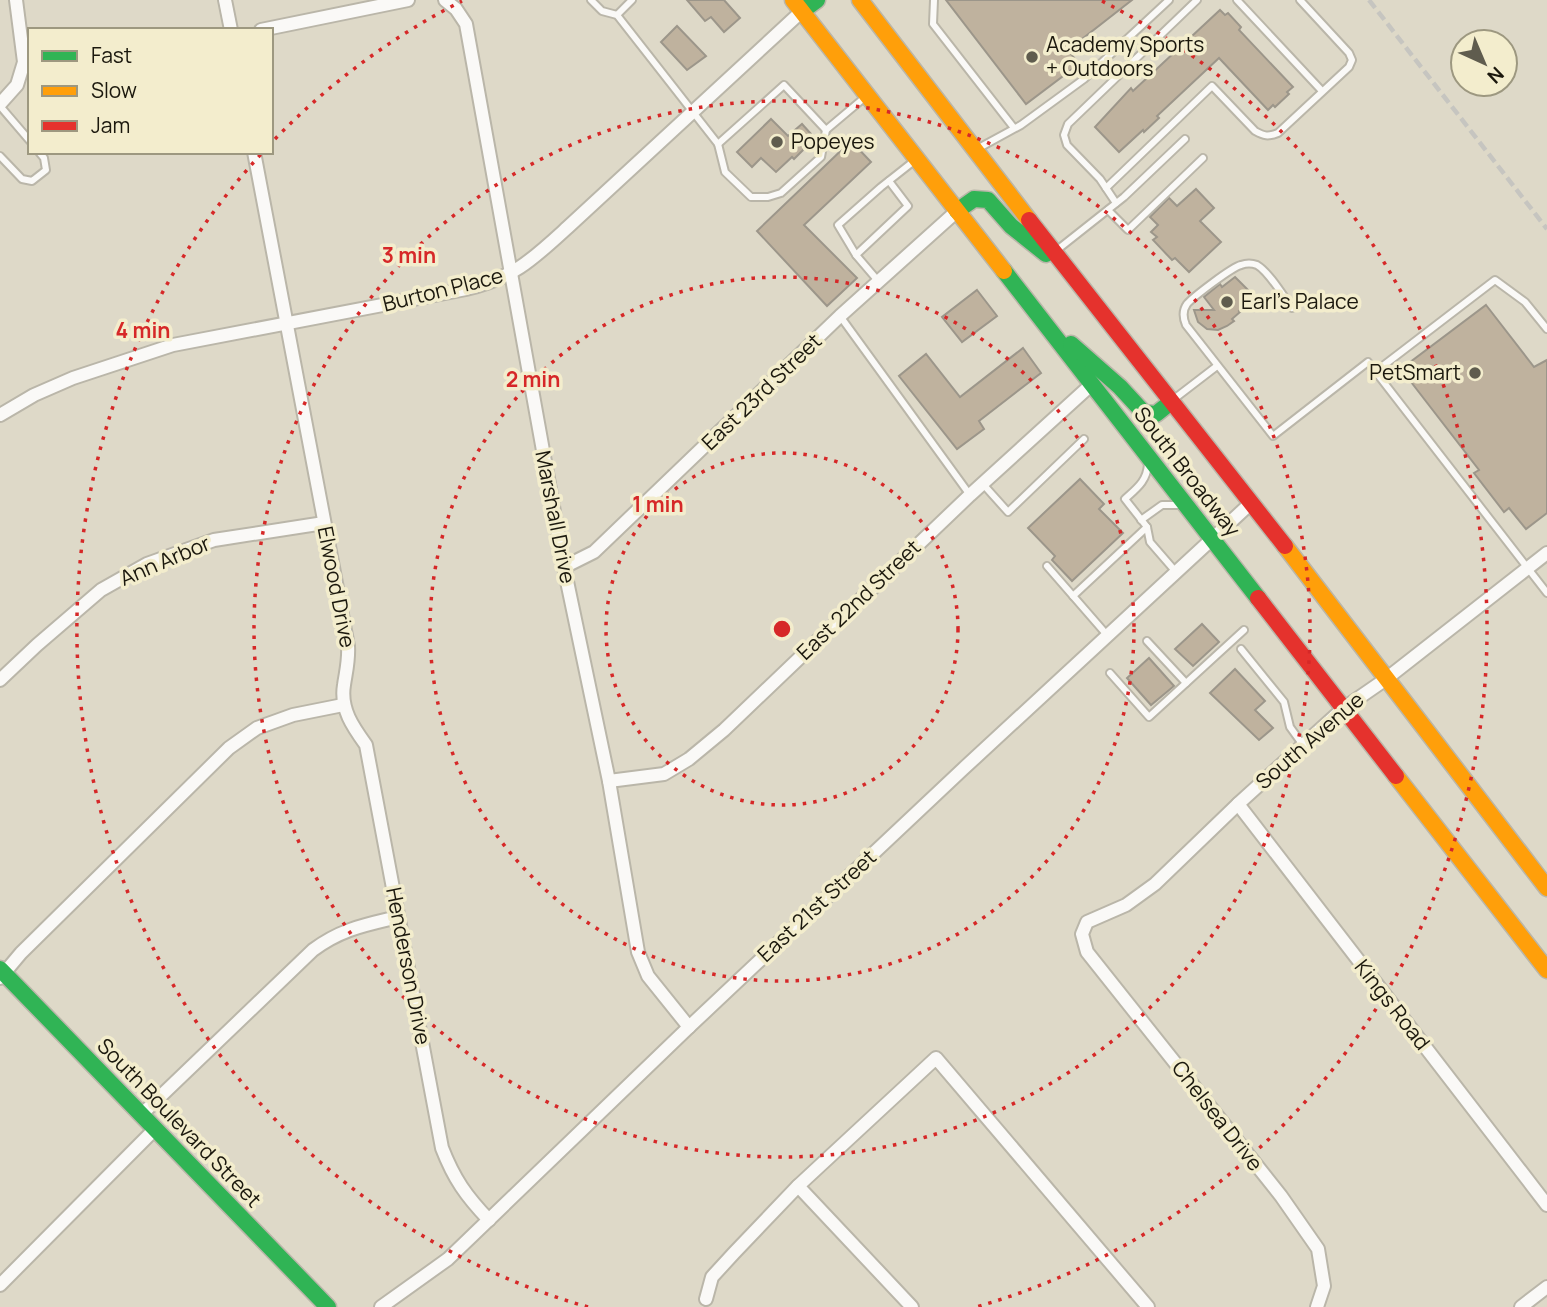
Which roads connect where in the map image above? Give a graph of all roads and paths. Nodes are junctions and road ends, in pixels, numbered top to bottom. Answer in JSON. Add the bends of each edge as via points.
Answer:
{"nodes":[{"id":1,"x":16,"y":0,"type":"edge"},
{"id":2,"x":225,"y":0,"type":"edge"},
{"id":3,"x":408,"y":0,"type":"edge"},
{"id":4,"x":445,"y":0,"type":"edge"},
{"id":5,"x":590,"y":0,"type":"edge"},
{"id":6,"x":632,"y":0,"type":"edge"},
{"id":7,"x":817,"y":0,"type":"edge"},
{"id":8,"x":860,"y":0,"type":"edge"},
{"id":9,"x":934,"y":0,"type":"edge"},
{"id":10,"x":1169,"y":0,"type":"edge"},
{"id":11,"x":1197,"y":0,"type":"edge"},
{"id":12,"x":1237,"y":0,"type":"edge"},
{"id":13,"x":1300,"y":0,"type":"edge"},
{"id":14,"x":797,"y":6,"type":"edge"},
{"id":15,"x":617,"y":15,"type":"junction"},
{"id":16,"x":231,"y":28,"type":"edge"},
{"id":17,"x":271,"y":28,"type":"edge"},
{"id":18,"x":1322,"y":91,"type":"junction"},
{"id":19,"x":867,"y":96,"type":"junction"},
{"id":20,"x":0,"y":105,"type":"edge"},
{"id":21,"x":692,"y":112,"type":"junction"},
{"id":22,"x":1014,"y":128,"type":"junction"},
{"id":23,"x":827,"y":130,"type":"junction"},
{"id":24,"x":28,"y":139,"type":"edge"},
{"id":25,"x":1185,"y":139,"type":"dead end"},
{"id":26,"x":718,"y":145,"type":"junction"},
{"id":27,"x":976,"y":150,"type":"junction"},
{"id":28,"x":41,"y":154,"type":"edge"},
{"id":29,"x":254,"y":154,"type":"edge"},
{"id":30,"x":0,"y":156,"type":"edge"},
{"id":31,"x":1203,"y":158,"type":"dead end"},
{"id":32,"x":917,"y":159,"type":"junction"},
{"id":33,"x":889,"y":181,"type":"junction"},
{"id":34,"x":1106,"y":188,"type":"junction"},
{"id":35,"x":1116,"y":204,"type":"junction"},
{"id":36,"x":1108,"y":210,"type":"junction"},
{"id":37,"x":957,"y":211,"type":"junction"},
{"id":38,"x":1054,"y":253,"type":"junction"},
{"id":39,"x":856,"y":255,"type":"junction"},
{"id":40,"x":1071,"y":274,"type":"junction"},
{"id":41,"x":510,"y":275,"type":"junction"},
{"id":42,"x":878,"y":282,"type":"junction"},
{"id":43,"x":1292,"y":308,"type":"dead end"},
{"id":44,"x":841,"y":316,"type":"junction"},
{"id":45,"x":1040,"y":318,"type":"junction"},
{"id":46,"x":287,"y":324,"type":"junction"},
{"id":47,"x":1547,"y":329,"type":"edge"},
{"id":48,"x":1217,"y":366,"type":"junction"},
{"id":49,"x":1375,"y":372,"type":"junction"},
{"id":50,"x":1091,"y":384,"type":"junction"},
{"id":51,"x":1171,"y":402,"type":"junction"},
{"id":52,"x":0,"y":415,"type":"edge"},
{"id":53,"x":1084,"y":439,"type":"dead end"},
{"id":54,"x":1149,"y":457,"type":"junction"},
{"id":55,"x":982,"y":483,"type":"junction"},
{"id":56,"x":970,"y":495,"type":"junction"},
{"id":57,"x":1251,"y":503,"type":"junction"},
{"id":58,"x":1186,"y":506,"type":"junction"},
{"id":59,"x":1141,"y":520,"type":"junction"},
{"id":60,"x":324,"y":523,"type":"junction"},
{"id":61,"x":1147,"y":527,"type":"junction"},
{"id":62,"x":1212,"y":538,"type":"junction"},
{"id":63,"x":1547,"y":552,"type":"edge"},
{"id":64,"x":1047,"y":566,"type":"dead end"},
{"id":65,"x":564,"y":567,"type":"junction"},
{"id":66,"x":1528,"y":568,"type":"junction"},
{"id":67,"x":1176,"y":572,"type":"junction"},
{"id":68,"x":1547,"y":593,"type":"edge"},
{"id":69,"x":1073,"y":596,"type":"junction"},
{"id":70,"x":1244,"y":630,"type":"dead end"},
{"id":71,"x":1107,"y":635,"type":"junction"},
{"id":72,"x":1147,"y":641,"type":"dead end"},
{"id":73,"x":1241,"y":649,"type":"dead end"},
{"id":74,"x":1110,"y":673,"type":"dead end"},
{"id":75,"x":1386,"y":679,"type":"junction"},
{"id":76,"x":0,"y":680,"type":"edge"},
{"id":77,"x":1186,"y":683,"type":"junction"},
{"id":78,"x":343,"y":705,"type":"junction"},
{"id":79,"x":1344,"y":708,"type":"junction"},
{"id":80,"x":1303,"y":745,"type":"junction"},
{"id":81,"x":609,"y":781,"type":"junction"},
{"id":82,"x":1238,"y":804,"type":"junction"},
{"id":83,"x":1545,"y":884,"type":"edge"},
{"id":84,"x":398,"y":917,"type":"junction"},
{"id":85,"x":1082,"y":934,"type":"joint"},
{"id":86,"x":1547,"y":970,"type":"edge"},
{"id":87,"x":1,"y":974,"type":"edge"},
{"id":88,"x":689,"y":1027,"type":"junction"},
{"id":89,"x":141,"y":1115,"type":"junction"},
{"id":90,"x":155,"y":1129,"type":"junction"},
{"id":91,"x":798,"y":1186,"type":"junction"},
{"id":92,"x":1547,"y":1205,"type":"edge"},
{"id":93,"x":489,"y":1220,"type":"junction"},
{"id":94,"x":0,"y":1284,"type":"edge"},
{"id":95,"x":1547,"y":1287,"type":"edge"},
{"id":96,"x":706,"y":1299,"type":"dead end"},
{"id":97,"x":328,"y":1307,"type":"edge"},
{"id":98,"x":381,"y":1307,"type":"edge"},
{"id":99,"x":912,"y":1307,"type":"edge"},
{"id":100,"x":1147,"y":1307,"type":"edge"},
{"id":101,"x":1317,"y":1307,"type":"edge"},
{"id":102,"x":1521,"y":1307,"type":"edge"}],
"edges":[{"from":1,"to":20,"type":"street","via":[[24,62],[18,85]]},
{"from":2,"to":16,"type":"street"},
{"from":3,"to":17,"type":"street"},
{"from":4,"to":41,"type":"street","name":"Marshall Drive","via":[[466,24]]},
{"from":5,"to":15,"type":"lane","via":[[602,11]]},
{"from":6,"to":15,"type":"lane"},
{"from":7,"to":14,"type":"main road"},
{"from":8,"to":27,"type":"main road","name":"South Broadway"},
{"from":9,"to":22,"type":"lane","via":[[933,24]]},
{"from":10,"to":22,"type":"lane","via":[[1084,79]]},
{"from":11,"to":34,"type":"lane","via":[[1068,124],[1067,145]]},
{"from":12,"to":18,"type":"lane"},
{"from":13,"to":18,"type":"lane","via":[[1352,60]]},
{"from":14,"to":19,"type":"main road","name":"South Broadway"},
{"from":14,"to":21,"type":"street","name":"Burton Place"},
{"from":15,"to":21,"type":"lane"},
{"from":18,"to":34,"type":"lane","via":[[1278,133],[1263,136],[1212,86]]},
{"from":19,"to":23,"type":"lane"},
{"from":19,"to":32,"type":"main road","name":"South Broadway"},
{"from":20,"to":24,"type":"lane"},
{"from":21,"to":26,"type":"lane"},
{"from":21,"to":41,"type":"street","name":"Burton Place","via":[[551,243]]},
{"from":22,"to":27,"type":"lane"},
{"from":23,"to":26,"type":"lane","via":[[784,85]]},
{"from":23,"to":26,"type":"lane","via":[[821,157],[780,193],[768,197],[751,197],[725,172]]},
{"from":25,"to":35,"type":"lane"},
{"from":27,"to":38,"type":"main road","name":"South Broadway"},
{"from":28,"to":30,"type":"lane","via":[[46,170],[32,181],[22,179]]},
{"from":29,"to":46,"type":"street","name":"Elwood Drive"},
{"from":31,"to":36,"type":"lane","via":[[1128,230]]},
{"from":32,"to":33,"type":"lane"},
{"from":32,"to":37,"type":"main road","name":"South Broadway"},
{"from":33,"to":39,"type":"lane","via":[[838,225]]},
{"from":33,"to":39,"type":"lane","via":[[908,206]]},
{"from":34,"to":35,"type":"lane"},
{"from":35,"to":36,"type":"lane"},
{"from":36,"to":38,"type":"lane"},
{"from":37,"to":40,"type":"main road","via":[[968,201],[988,200],[1011,226]]},
{"from":37,"to":42,"type":"street","name":"East 23rd Street"},
{"from":37,"to":45,"type":"main road","name":"South Broadway"},
{"from":38,"to":40,"type":"main road","name":"South Broadway"},
{"from":39,"to":42,"type":"lane"},
{"from":40,"to":51,"type":"main road","name":"South Broadway"},
{"from":41,"to":46,"type":"street","name":"Burton Place","via":[[466,289]]},
{"from":41,"to":65,"type":"street","name":"Marshall Drive"},
{"from":42,"to":44,"type":"street","name":"East 23rd Street"},
{"from":43,"to":48,"type":"lane","via":[[1257,265],[1248,263],[1238,265],[1187,303],[1185,325]]},
{"from":44,"to":56,"type":"lane"},
{"from":44,"to":65,"type":"street","name":"East 23rd Street","via":[[594,552]]},
{"from":45,"to":50,"type":"main road","name":"South Broadway"},
{"from":45,"to":51,"type":"main road","via":[[1144,413],[1156,414]]},
{"from":46,"to":52,"type":"street","name":"Burton Place","via":[[173,345],[73,377]]},
{"from":46,"to":60,"type":"street","name":"Elwood Drive"},
{"from":47,"to":49,"type":"lane","via":[[1525,302],[1495,280]]},
{"from":48,"to":49,"type":"lane","via":[[1273,436],[1368,362]]},
{"from":48,"to":51,"type":"lane"},
{"from":49,"to":66,"type":"lane"},
{"from":50,"to":54,"type":"main road","name":"South Broadway"},
{"from":50,"to":55,"type":"street","name":"East 22nd Street"},
{"from":51,"to":57,"type":"main road","name":"South Broadway"},
{"from":53,"to":55,"type":"lane","via":[[1008,512]]},
{"from":54,"to":58,"type":"main road","name":"South Broadway"},
{"from":54,"to":59,"type":"lane","via":[[1147,475],[1125,499]]},
{"from":55,"to":56,"type":"street","name":"East 22nd Street"},
{"from":56,"to":81,"type":"street","name":"East 22nd Street","via":[[689,759],[664,774]]},
{"from":57,"to":62,"type":"street","name":"East 21st Street"},
{"from":57,"to":75,"type":"main road","name":"South Broadway"},
{"from":58,"to":59,"type":"lane","via":[[1161,505]]},
{"from":58,"to":62,"type":"main road","name":"South Broadway"},
{"from":59,"to":61,"type":"lane"},
{"from":60,"to":76,"type":"street","name":"Ann Arbor","via":[[214,540],[147,564],[100,590]]},
{"from":60,"to":78,"type":"street","name":"Elwood Drive","via":[[348,646]]},
{"from":61,"to":67,"type":"lane","via":[[1150,542]]},
{"from":61,"to":69,"type":"lane"},
{"from":62,"to":67,"type":"street","name":"East 21st Street"},
{"from":62,"to":79,"type":"main road","name":"South Broadway"},
{"from":63,"to":66,"type":"street","name":"South Avenue"},
{"from":64,"to":69,"type":"lane"},
{"from":65,"to":81,"type":"street","name":"Marshall Drive"},
{"from":66,"to":68,"type":"lane"},
{"from":66,"to":75,"type":"street","name":"South Avenue"},
{"from":67,"to":71,"type":"street","name":"East 21st Street"},
{"from":69,"to":71,"type":"lane"},
{"from":70,"to":77,"type":"lane"},
{"from":71,"to":88,"type":"street","name":"East 21st Street"},
{"from":72,"to":77,"type":"lane"},
{"from":73,"to":80,"type":"lane","via":[[1284,702],[1290,727]]},
{"from":74,"to":77,"type":"lane","via":[[1149,718]]},
{"from":75,"to":79,"type":"street","name":"South Avenue"},
{"from":75,"to":83,"type":"main road","name":"South Broadway"},
{"from":78,"to":84,"type":"street","name":"Henderson Drive","via":[[366,745]]},
{"from":78,"to":87,"type":"street","via":[[292,715],[257,728],[229,748]]},
{"from":79,"to":80,"type":"street","name":"South Avenue"},
{"from":79,"to":86,"type":"main road","name":"South Broadway"},
{"from":80,"to":82,"type":"street","name":"South Avenue"},
{"from":81,"to":88,"type":"street","name":"Marshall Drive","via":[[638,952],[648,976]]},
{"from":82,"to":85,"type":"street","name":"South Avenue","via":[[1156,884],[1126,905],[1087,922]]},
{"from":82,"to":92,"type":"street","name":"Kings Road"},
{"from":84,"to":89,"type":"street","via":[[349,928],[313,950]]},
{"from":84,"to":93,"type":"street","name":"Henderson Drive","via":[[442,1148],[463,1192]]},
{"from":85,"to":101,"type":"street","name":"Chelsea Drive","via":[[1087,951],[1318,1249],[1324,1286]]},
{"from":87,"to":89,"type":"main road","name":"South Boulevard Street"},
{"from":88,"to":93,"type":"street","name":"East 21st Street"},
{"from":89,"to":90,"type":"main road","name":"South Boulevard Street"},
{"from":90,"to":94,"type":"street"},
{"from":90,"to":97,"type":"main road","name":"South Boulevard Street"},
{"from":91,"to":96,"type":"street","via":[[712,1277]]},
{"from":91,"to":99,"type":"street"},
{"from":91,"to":100,"type":"street","via":[[936,1058]]},
{"from":93,"to":98,"type":"street","name":"East 21st Street","via":[[448,1259]]},
{"from":95,"to":102,"type":"street"}]}
